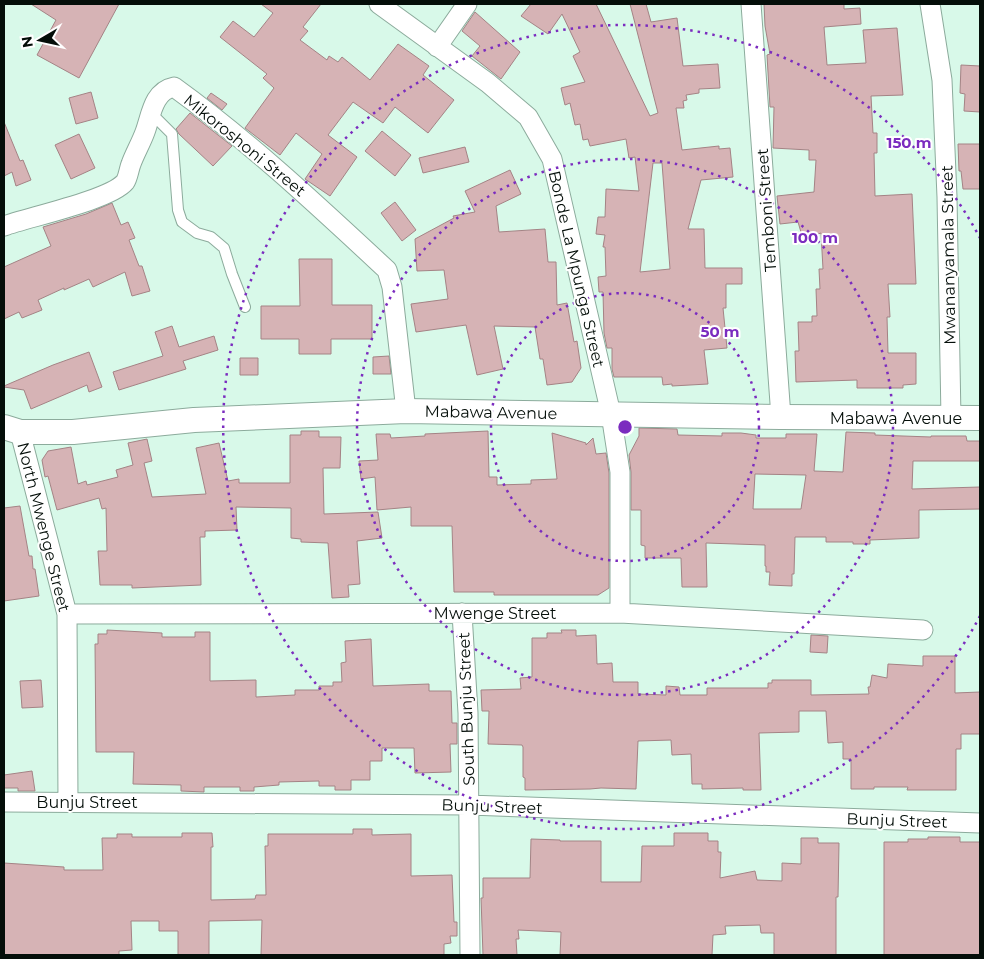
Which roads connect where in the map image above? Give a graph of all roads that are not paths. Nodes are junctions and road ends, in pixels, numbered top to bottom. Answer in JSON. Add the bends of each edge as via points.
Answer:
{"nodes":[{"id":1,"x":378,"y":4,"type":"edge"},
{"id":2,"x":467,"y":4,"type":"edge"},
{"id":3,"x":751,"y":4,"type":"edge"},
{"id":4,"x":930,"y":4,"type":"edge"},
{"id":5,"x":438,"y":47,"type":"junction"},
{"id":6,"x":150,"y":112,"type":"junction"},
{"id":7,"x":4,"y":226,"type":"edge"},
{"id":8,"x":245,"y":307,"type":"dead end"},
{"id":9,"x":406,"y":411,"type":"junction"},
{"id":10,"x":611,"y":414,"type":"junction"},
{"id":11,"x":781,"y":417,"type":"junction"},
{"id":12,"x":951,"y":418,"type":"junction"},
{"id":13,"x":980,"y":418,"type":"edge"},
{"id":14,"x":12,"y":430,"type":"edge"},
{"id":15,"x":462,"y":613,"type":"junction"},
{"id":16,"x":620,"y":613,"type":"junction"},
{"id":17,"x":67,"y":614,"type":"junction"},
{"id":18,"x":923,"y":630,"type":"dead end"},
{"id":19,"x":4,"y":802,"type":"edge"},
{"id":20,"x":68,"y":802,"type":"junction"},
{"id":21,"x":469,"y":805,"type":"junction"},
{"id":22,"x":980,"y":823,"type":"edge"},
{"id":23,"x":470,"y":955,"type":"edge"}],
"edges":[{"from":1,"to":5,"type":"street","name":"Bonde La Mpunga Street"},
{"from":2,"to":5,"type":"street"},
{"from":3,"to":11,"type":"street","name":"Temboni Street"},
{"from":4,"to":12,"type":"street","name":"Mwananyamala Street","via":[[942,80],[948,197]]},
{"from":5,"to":10,"type":"street","name":"Bonde La Mpunga Street","via":[[528,116],[552,159]]},
{"from":6,"to":7,"type":"street","name":"Mikoroshoni Street","via":[[125,182],[105,195]]},
{"from":6,"to":8,"type":"lane","via":[[172,134],[178,210],[182,222],[196,233],[211,237],[224,248]]},
{"from":6,"to":9,"type":"street","name":"Mikoroshoni Street","via":[[159,95],[174,87],[302,191],[387,270],[392,287]]},
{"from":9,"to":10,"type":"street","name":"Mabawa Avenue"},
{"from":9,"to":14,"type":"street","name":"Mabawa Avenue","via":[[194,420],[73,432]]},
{"from":10,"to":11,"type":"street","name":"Mabawa Avenue"},
{"from":10,"to":16,"type":"street","name":"Bonde La Mpunga Street","via":[[620,472]]},
{"from":11,"to":12,"type":"street","name":"Mabawa Avenue"},
{"from":12,"to":13,"type":"street","name":"Mabawa Avenue"},
{"from":14,"to":17,"type":"street","name":"North Mwenge Street"},
{"from":15,"to":16,"type":"street","name":"Mwenge Street"},
{"from":15,"to":17,"type":"street","name":"Mwenge Street"},
{"from":15,"to":21,"type":"street","name":"South Bunju Street"},
{"from":16,"to":18,"type":"street","name":"Mwenge Street"},
{"from":17,"to":20,"type":"street","name":"North Mwenge Street"},
{"from":19,"to":20,"type":"street","name":"Bunju Street"},
{"from":20,"to":21,"type":"street","name":"Bunju Street"},
{"from":21,"to":22,"type":"street","name":"Bunju Street"},
{"from":21,"to":23,"type":"street","name":"South Bunju Street"}]}
